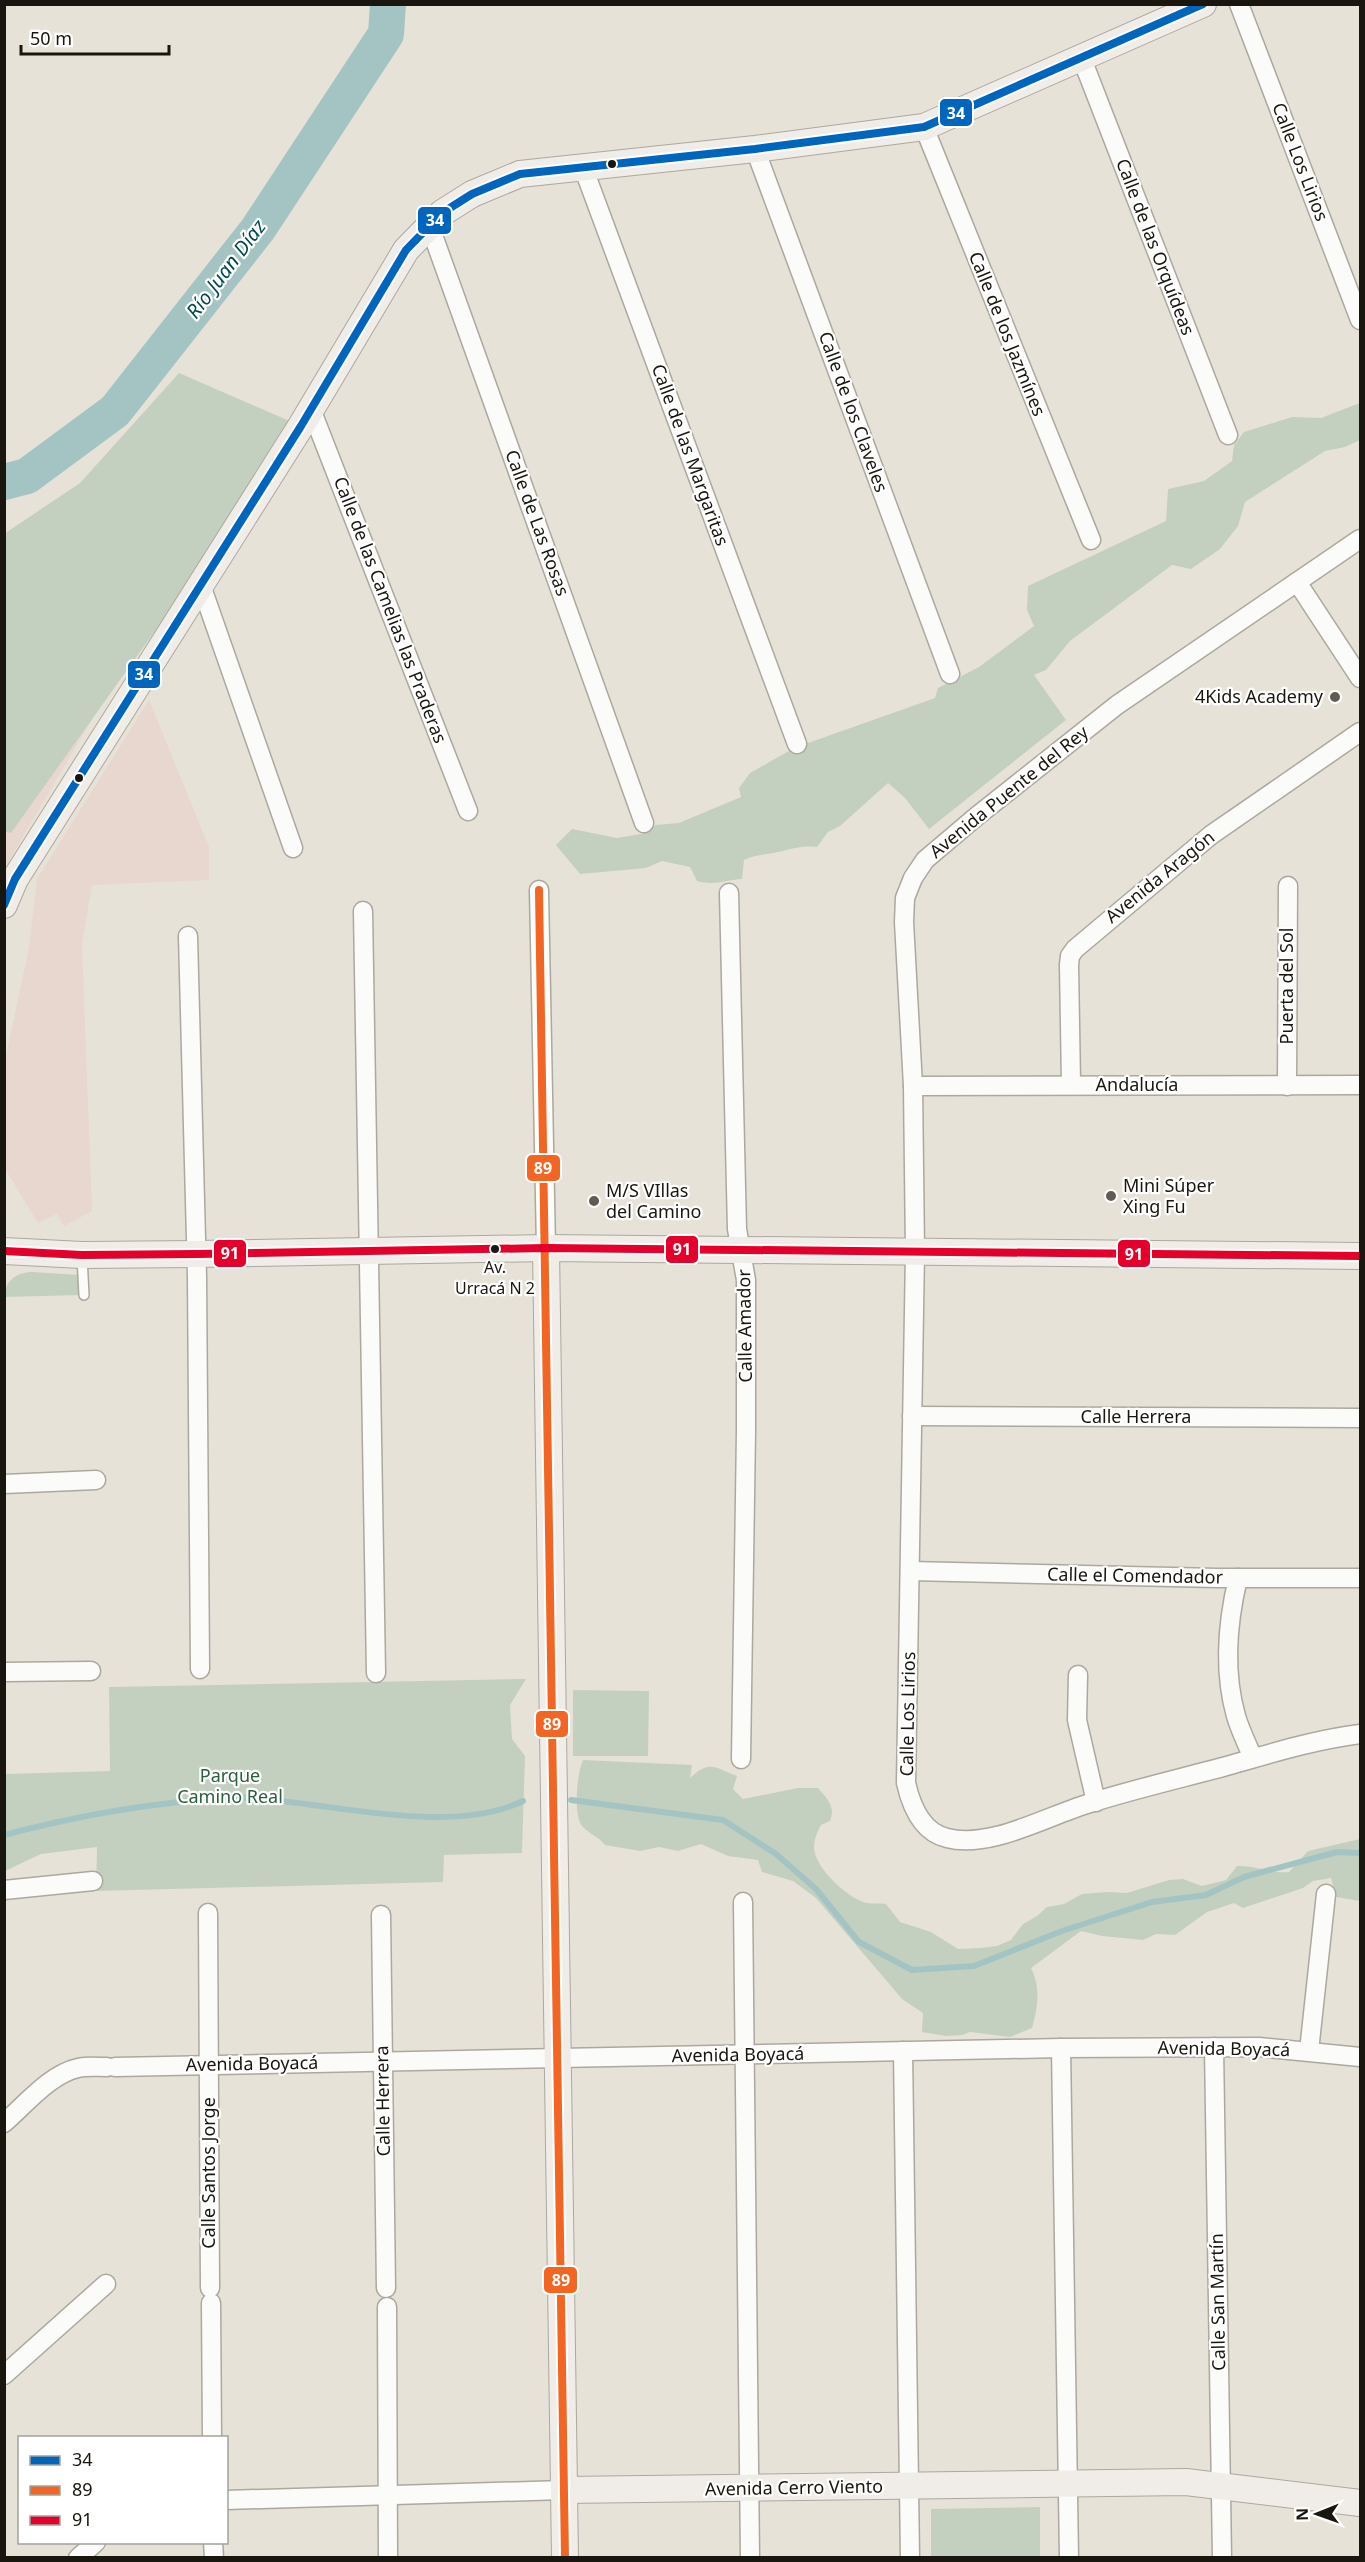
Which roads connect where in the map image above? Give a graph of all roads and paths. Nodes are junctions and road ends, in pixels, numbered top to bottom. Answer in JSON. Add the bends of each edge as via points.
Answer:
{"nodes":[{"id":1,"x":1203,"y":4,"type":"edge"},
{"id":2,"x":1239,"y":4,"type":"edge"},
{"id":3,"x":1082,"y":59,"type":"junction"},
{"id":4,"x":924,"y":127,"type":"junction"},
{"id":5,"x":755,"y":149,"type":"junction"},
{"id":6,"x":583,"y":167,"type":"junction"},
{"id":7,"x":429,"y":224,"type":"junction"},
{"id":8,"x":1360,"y":320,"type":"edge"},
{"id":9,"x":311,"y":409,"type":"junction"},
{"id":10,"x":1227,"y":435,"type":"dead end"},
{"id":11,"x":1360,"y":539,"type":"edge"},
{"id":12,"x":1091,"y":540,"type":"dead end"},
{"id":13,"x":1297,"y":582,"type":"junction"},
{"id":14,"x":201,"y":585,"type":"junction"},
{"id":15,"x":950,"y":674,"type":"dead end"},
{"id":16,"x":1360,"y":678,"type":"edge"},
{"id":17,"x":1360,"y":732,"type":"edge"},
{"id":18,"x":797,"y":744,"type":"dead end"},
{"id":19,"x":468,"y":811,"type":"dead end"},
{"id":20,"x":644,"y":823,"type":"dead end"},
{"id":21,"x":293,"y":848,"type":"dead end"},
{"id":22,"x":1288,"y":886,"type":"dead end"},
{"id":23,"x":539,"y":890,"type":"dead end"},
{"id":24,"x":729,"y":893,"type":"dead end"},
{"id":25,"x":4,"y":905,"type":"edge"},
{"id":26,"x":363,"y":911,"type":"dead end"},
{"id":27,"x":188,"y":936,"type":"dead end"},
{"id":28,"x":1071,"y":1084,"type":"junction"},
{"id":29,"x":1360,"y":1085,"type":"edge"},
{"id":30,"x":913,"y":1086,"type":"junction"},
{"id":31,"x":1287,"y":1086,"type":"junction"},
{"id":32,"x":546,"y":1248,"type":"junction"},
{"id":33,"x":742,"y":1250,"type":"junction"},
{"id":34,"x":4,"y":1251,"type":"edge"},
{"id":35,"x":370,"y":1251,"type":"junction"},
{"id":36,"x":915,"y":1252,"type":"junction"},
{"id":37,"x":197,"y":1254,"type":"junction"},
{"id":38,"x":82,"y":1255,"type":"junction"},
{"id":39,"x":1360,"y":1256,"type":"edge"},
{"id":40,"x":84,"y":1294,"type":"dead end"},
{"id":41,"x":912,"y":1416,"type":"junction"},
{"id":42,"x":1360,"y":1418,"type":"edge"},
{"id":43,"x":96,"y":1480,"type":"dead end"},
{"id":44,"x":4,"y":1484,"type":"edge"},
{"id":45,"x":910,"y":1571,"type":"junction"},
{"id":46,"x":1238,"y":1578,"type":"junction"},
{"id":47,"x":1360,"y":1578,"type":"edge"},
{"id":48,"x":200,"y":1669,"type":"dead end"},
{"id":49,"x":92,"y":1671,"type":"dead end"},
{"id":50,"x":4,"y":1672,"type":"edge"},
{"id":51,"x":376,"y":1673,"type":"dead end"},
{"id":52,"x":1078,"y":1675,"type":"dead end"},
{"id":53,"x":1360,"y":1734,"type":"edge"},
{"id":54,"x":1253,"y":1758,"type":"junction"},
{"id":55,"x":741,"y":1759,"type":"dead end"},
{"id":56,"x":1096,"y":1802,"type":"junction"},
{"id":57,"x":93,"y":1881,"type":"dead end"},
{"id":58,"x":4,"y":1890,"type":"edge"},
{"id":59,"x":1326,"y":1894,"type":"dead end"},
{"id":60,"x":743,"y":1902,"type":"dead end"},
{"id":61,"x":207,"y":1913,"type":"dead end"},
{"id":62,"x":381,"y":1915,"type":"dead end"},
{"id":63,"x":1214,"y":2047,"type":"junction"},
{"id":64,"x":1061,"y":2048,"type":"junction"},
{"id":65,"x":903,"y":2051,"type":"junction"},
{"id":66,"x":1309,"y":2051,"type":"junction"},
{"id":67,"x":744,"y":2056,"type":"junction"},
{"id":68,"x":1360,"y":2057,"type":"edge"},
{"id":69,"x":558,"y":2058,"type":"junction"},
{"id":70,"x":383,"y":2060,"type":"junction"},
{"id":71,"x":208,"y":2065,"type":"junction"},
{"id":72,"x":4,"y":2123,"type":"edge"},
{"id":73,"x":106,"y":2284,"type":"dead end"},
{"id":74,"x":386,"y":2288,"type":"dead end"},
{"id":75,"x":387,"y":2307,"type":"dead end"},
{"id":76,"x":4,"y":2374,"type":"edge"},
{"id":77,"x":212,"y":2436,"type":"edge"},
{"id":78,"x":1068,"y":2483,"type":"junction"},
{"id":79,"x":909,"y":2486,"type":"junction"},
{"id":80,"x":1221,"y":2486,"type":"junction"},
{"id":81,"x":749,"y":2489,"type":"junction"},
{"id":82,"x":564,"y":2490,"type":"junction"},
{"id":83,"x":388,"y":2495,"type":"junction"},
{"id":84,"x":228,"y":2500,"type":"edge"},
{"id":85,"x":1360,"y":2504,"type":"edge"},
{"id":86,"x":94,"y":2544,"type":"edge"},
{"id":87,"x":78,"y":2558,"type":"edge"},
{"id":88,"x":388,"y":2558,"type":"edge"},
{"id":89,"x":565,"y":2558,"type":"edge"},
{"id":90,"x":750,"y":2558,"type":"edge"},
{"id":91,"x":910,"y":2558,"type":"edge"},
{"id":92,"x":1070,"y":2558,"type":"edge"},
{"id":93,"x":1222,"y":2558,"type":"edge"}],
"edges":[{"from":1,"to":3,"type":"street"},
{"from":2,"to":8,"type":"street","name":"Calle Los Lirios"},
{"from":3,"to":4,"type":"street"},
{"from":3,"to":10,"type":"street","name":"Calle de las Orquídeas"},
{"from":4,"to":5,"type":"street"},
{"from":4,"to":12,"type":"street","name":"Calle de los Jazmínes"},
{"from":5,"to":6,"type":"street"},
{"from":5,"to":15,"type":"street","name":"Calle de los Claveles"},
{"from":6,"to":7,"type":"street","via":[[520,174],[472,194]]},
{"from":6,"to":18,"type":"street","name":"Calle de las Margaritas"},
{"from":7,"to":9,"type":"street","via":[[406,250]]},
{"from":7,"to":20,"type":"street","name":"Calle de Las Rosas"},
{"from":9,"to":14,"type":"street"},
{"from":9,"to":19,"type":"street","name":"Calle de las Camelias las Praderas"},
{"from":11,"to":13,"type":"street","name":"Avenida Puente del Rey"},
{"from":13,"to":16,"type":"street"},
{"from":13,"to":30,"type":"street","name":"Avenida Puente del Rey","via":[[1117,705],[926,860],[905,898]]},
{"from":14,"to":21,"type":"street"},
{"from":14,"to":25,"type":"street","via":[[15,879]]},
{"from":17,"to":28,"type":"street","name":"Avenida Aragón","via":[[1211,835],[1075,949],[1069,965]]},
{"from":22,"to":31,"type":"street","name":"Puerta del Sol"},
{"from":23,"to":32,"type":"street"},
{"from":24,"to":33,"type":"street","name":"Calle Amador","via":[[737,1229]]},
{"from":26,"to":35,"type":"street"},
{"from":27,"to":37,"type":"street"},
{"from":28,"to":30,"type":"street","name":"Andalucía"},
{"from":28,"to":31,"type":"street","name":"Andalucía"},
{"from":29,"to":31,"type":"street","name":"Andalucía"},
{"from":30,"to":36,"type":"street","name":"Avenida Puente del Rey"},
{"from":32,"to":33,"type":"street"},
{"from":32,"to":35,"type":"street"},
{"from":32,"to":69,"type":"street"},
{"from":33,"to":36,"type":"street"},
{"from":33,"to":55,"type":"street","name":"Calle Amador","via":[[746,1280],[746,1431]]},
{"from":34,"to":38,"type":"street"},
{"from":35,"to":37,"type":"street"},
{"from":35,"to":51,"type":"street"},
{"from":36,"to":39,"type":"street"},
{"from":36,"to":41,"type":"street","name":"Calle Los Lirios"},
{"from":37,"to":38,"type":"street"},
{"from":37,"to":48,"type":"street"},
{"from":38,"to":40,"type":"lane"},
{"from":41,"to":42,"type":"street","name":"Calle Herrera"},
{"from":41,"to":45,"type":"street","name":"Calle Los Lirios"},
{"from":43,"to":44,"type":"street"},
{"from":45,"to":46,"type":"street","name":"Calle el Comendador"},
{"from":45,"to":56,"type":"street","name":"Calle Los Lirios","via":[[906,1783],[919,1818],[944,1838],[984,1840]]},
{"from":46,"to":47,"type":"street","name":"Calle el Comendador"},
{"from":46,"to":54,"type":"street","via":[[1227,1648],[1230,1687],[1236,1716]]},
{"from":49,"to":50,"type":"street"},
{"from":52,"to":56,"type":"street","via":[[1077,1720]]},
{"from":53,"to":54,"type":"street","name":"Calle Los Lirios"},
{"from":54,"to":56,"type":"street","name":"Calle Los Lirios"},
{"from":57,"to":58,"type":"street"},
{"from":59,"to":66,"type":"street"},
{"from":60,"to":67,"type":"street"},
{"from":61,"to":71,"type":"street","name":"Calle Santos Jorge"},
{"from":62,"to":70,"type":"street","name":"Calle Herrera"},
{"from":63,"to":64,"type":"street","name":"Avenida Boyacá"},
{"from":63,"to":66,"type":"street","name":"Avenida Boyacá"},
{"from":63,"to":80,"type":"street","name":"Calle San Martín"},
{"from":64,"to":65,"type":"street","name":"Avenida Boyacá"},
{"from":64,"to":78,"type":"street"},
{"from":65,"to":67,"type":"street","name":"Avenida Boyacá"},
{"from":65,"to":79,"type":"street"},
{"from":66,"to":68,"type":"street","name":"Avenida Boyacá"},
{"from":67,"to":69,"type":"street","name":"Avenida Boyacá"},
{"from":67,"to":81,"type":"street"},
{"from":69,"to":70,"type":"street","name":"Avenida Boyacá"},
{"from":69,"to":82,"type":"street"},
{"from":70,"to":71,"type":"street","name":"Avenida Boyacá"},
{"from":70,"to":74,"type":"street","name":"Calle Herrera"},
{"from":71,"to":72,"type":"street","name":"Avenida Boyacá","via":[[79,2068],[50,2083]]},
{"from":71,"to":77,"type":"street","name":"Calle Santos Jorge"},
{"from":73,"to":76,"type":"street"},
{"from":75,"to":83,"type":"street"},
{"from":78,"to":79,"type":"street","name":"Avenida Cerro Viento"},
{"from":78,"to":80,"type":"street","name":"Avenida Cerro Viento","via":[[1186,2482]]},
{"from":78,"to":92,"type":"street"},
{"from":79,"to":81,"type":"street","name":"Avenida Cerro Viento"},
{"from":79,"to":91,"type":"street"},
{"from":80,"to":85,"type":"street","name":"Avenida Cerro Viento"},
{"from":80,"to":93,"type":"street","name":"Calle San Martín"},
{"from":81,"to":82,"type":"street","name":"Avenida Cerro Viento"},
{"from":81,"to":90,"type":"street"},
{"from":82,"to":83,"type":"street","name":"Avenida Cerro Viento"},
{"from":82,"to":89,"type":"street"},
{"from":83,"to":84,"type":"street","name":"Avenida Cerro Viento"},
{"from":83,"to":88,"type":"street"},
{"from":86,"to":87,"type":"street"}]}
